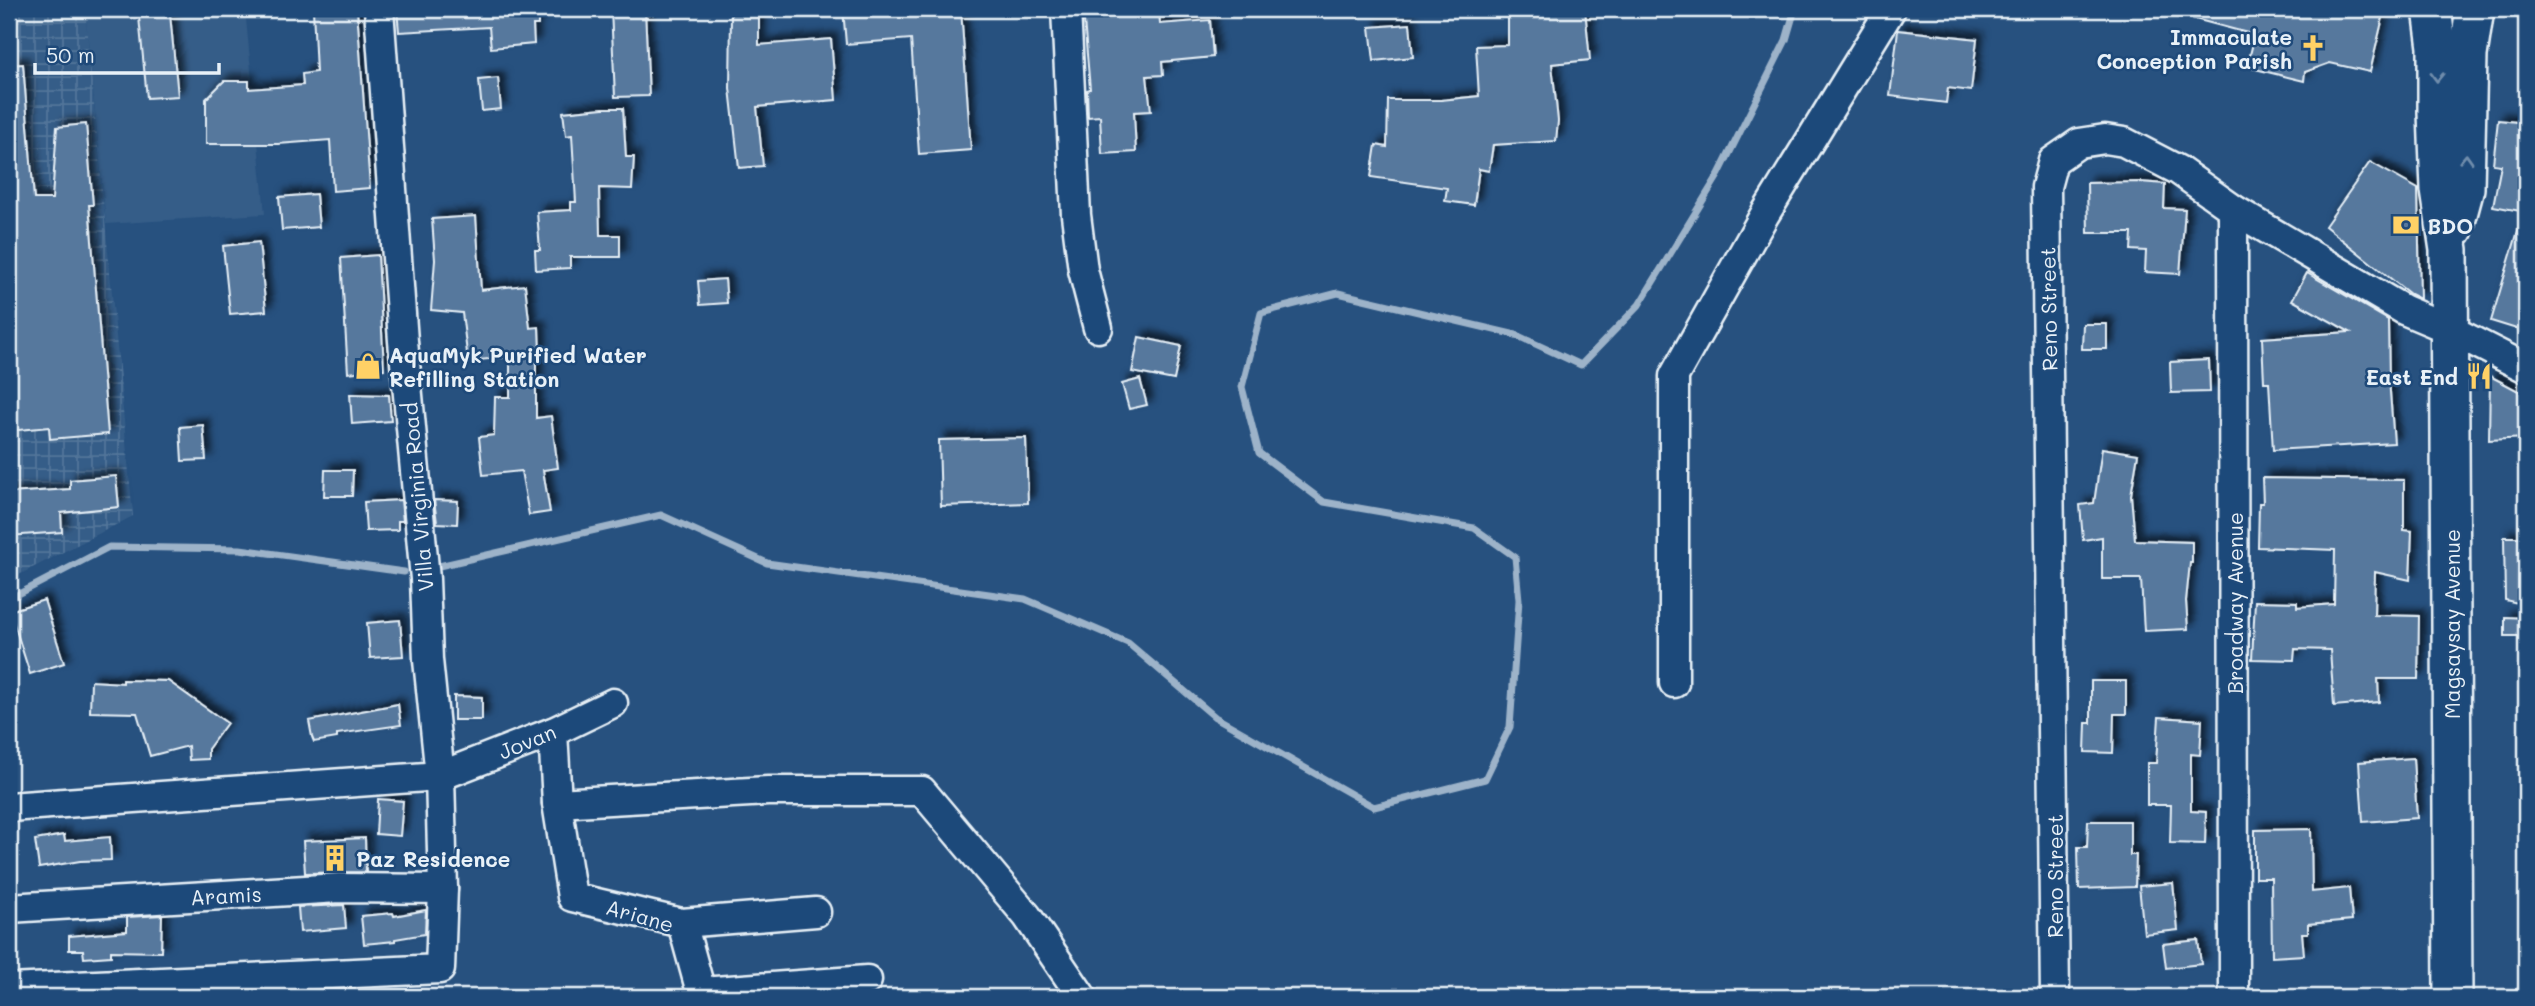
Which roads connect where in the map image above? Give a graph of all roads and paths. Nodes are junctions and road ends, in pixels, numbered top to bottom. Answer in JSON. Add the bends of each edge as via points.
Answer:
{"nodes":[{"id":1,"x":379,"y":9,"type":"edge"},
{"id":2,"x":1066,"y":9,"type":"edge"},
{"id":3,"x":1891,"y":9,"type":"edge"},
{"id":4,"x":2432,"y":9,"type":"edge"},
{"id":5,"x":2474,"y":9,"type":"edge"},
{"id":6,"x":2233,"y":209,"type":"junction"},
{"id":7,"x":2449,"y":250,"type":"junction"},
{"id":8,"x":1098,"y":328,"type":"dead end"},
{"id":9,"x":2449,"y":328,"type":"junction"},
{"id":10,"x":2526,"y":368,"type":"edge"},
{"id":11,"x":1674,"y":683,"type":"dead end"},
{"id":12,"x":613,"y":703,"type":"dead end"},
{"id":13,"x":553,"y":732,"type":"junction"},
{"id":14,"x":440,"y":776,"type":"junction"},
{"id":15,"x":557,"y":803,"type":"junction"},
{"id":16,"x":9,"y":807,"type":"edge"},
{"id":17,"x":443,"y":889,"type":"junction"},
{"id":18,"x":9,"y":908,"type":"edge"},
{"id":19,"x":816,"y":912,"type":"dead end"},
{"id":20,"x":682,"y":923,"type":"junction"},
{"id":21,"x":867,"y":980,"type":"dead end"},
{"id":22,"x":9,"y":989,"type":"edge"},
{"id":23,"x":1082,"y":997,"type":"edge"},
{"id":24,"x":2054,"y":997,"type":"edge"},
{"id":25,"x":2234,"y":997,"type":"edge"},
{"id":26,"x":2453,"y":997,"type":"edge"}],
"edges":[{"from":1,"to":14,"type":"street","name":"Villa Virginia Road"},
{"from":2,"to":8,"type":"street","via":[[1076,215],[1083,270]]},
{"from":3,"to":11,"type":"street","via":[[1765,214],[1674,376]]},
{"from":4,"to":7,"type":"main road","name":"Magsaysay Avenue","one_way":true,"via":[[2440,190]]},
{"from":7,"to":5,"type":"main road","name":"Magsaysay Avenue","one_way":true,"via":[[2465,188],[2468,55]]},
{"from":6,"to":9,"type":"street","name":"Reno Street","via":[[2404,310]]},
{"from":6,"to":24,"type":"street","name":"Reno Street","via":[[2178,170],[2124,142],[2105,139],[2079,143],[2053,161],[2046,187]]},
{"from":6,"to":25,"type":"street","name":"Broadway Avenue"},
{"from":7,"to":9,"type":"main road","name":"Magsaysay Avenue"},
{"from":9,"to":10,"type":"street","name":"Reno Street"},
{"from":9,"to":26,"type":"main road","name":"Magsaysay Avenue"},
{"from":12,"to":13,"type":"street","name":"Jovan"},
{"from":13,"to":14,"type":"street","name":"Jovan"},
{"from":13,"to":15,"type":"street","name":"Ariane"},
{"from":14,"to":16,"type":"street","name":"Jovan"},
{"from":14,"to":17,"type":"street","name":"Villa Virginia Road"},
{"from":15,"to":20,"type":"street","name":"Ariane","via":[[572,897]]},
{"from":15,"to":23,"type":"street","via":[[768,791],[922,791],[1027,916]]},
{"from":17,"to":18,"type":"street","name":"Aramis","via":[[348,888]]},
{"from":17,"to":22,"type":"street","name":"Villa Virginia Road","via":[[440,968]]},
{"from":19,"to":20,"type":"street"},
{"from":20,"to":21,"type":"street","name":"Ariane","via":[[701,992]]}]}
